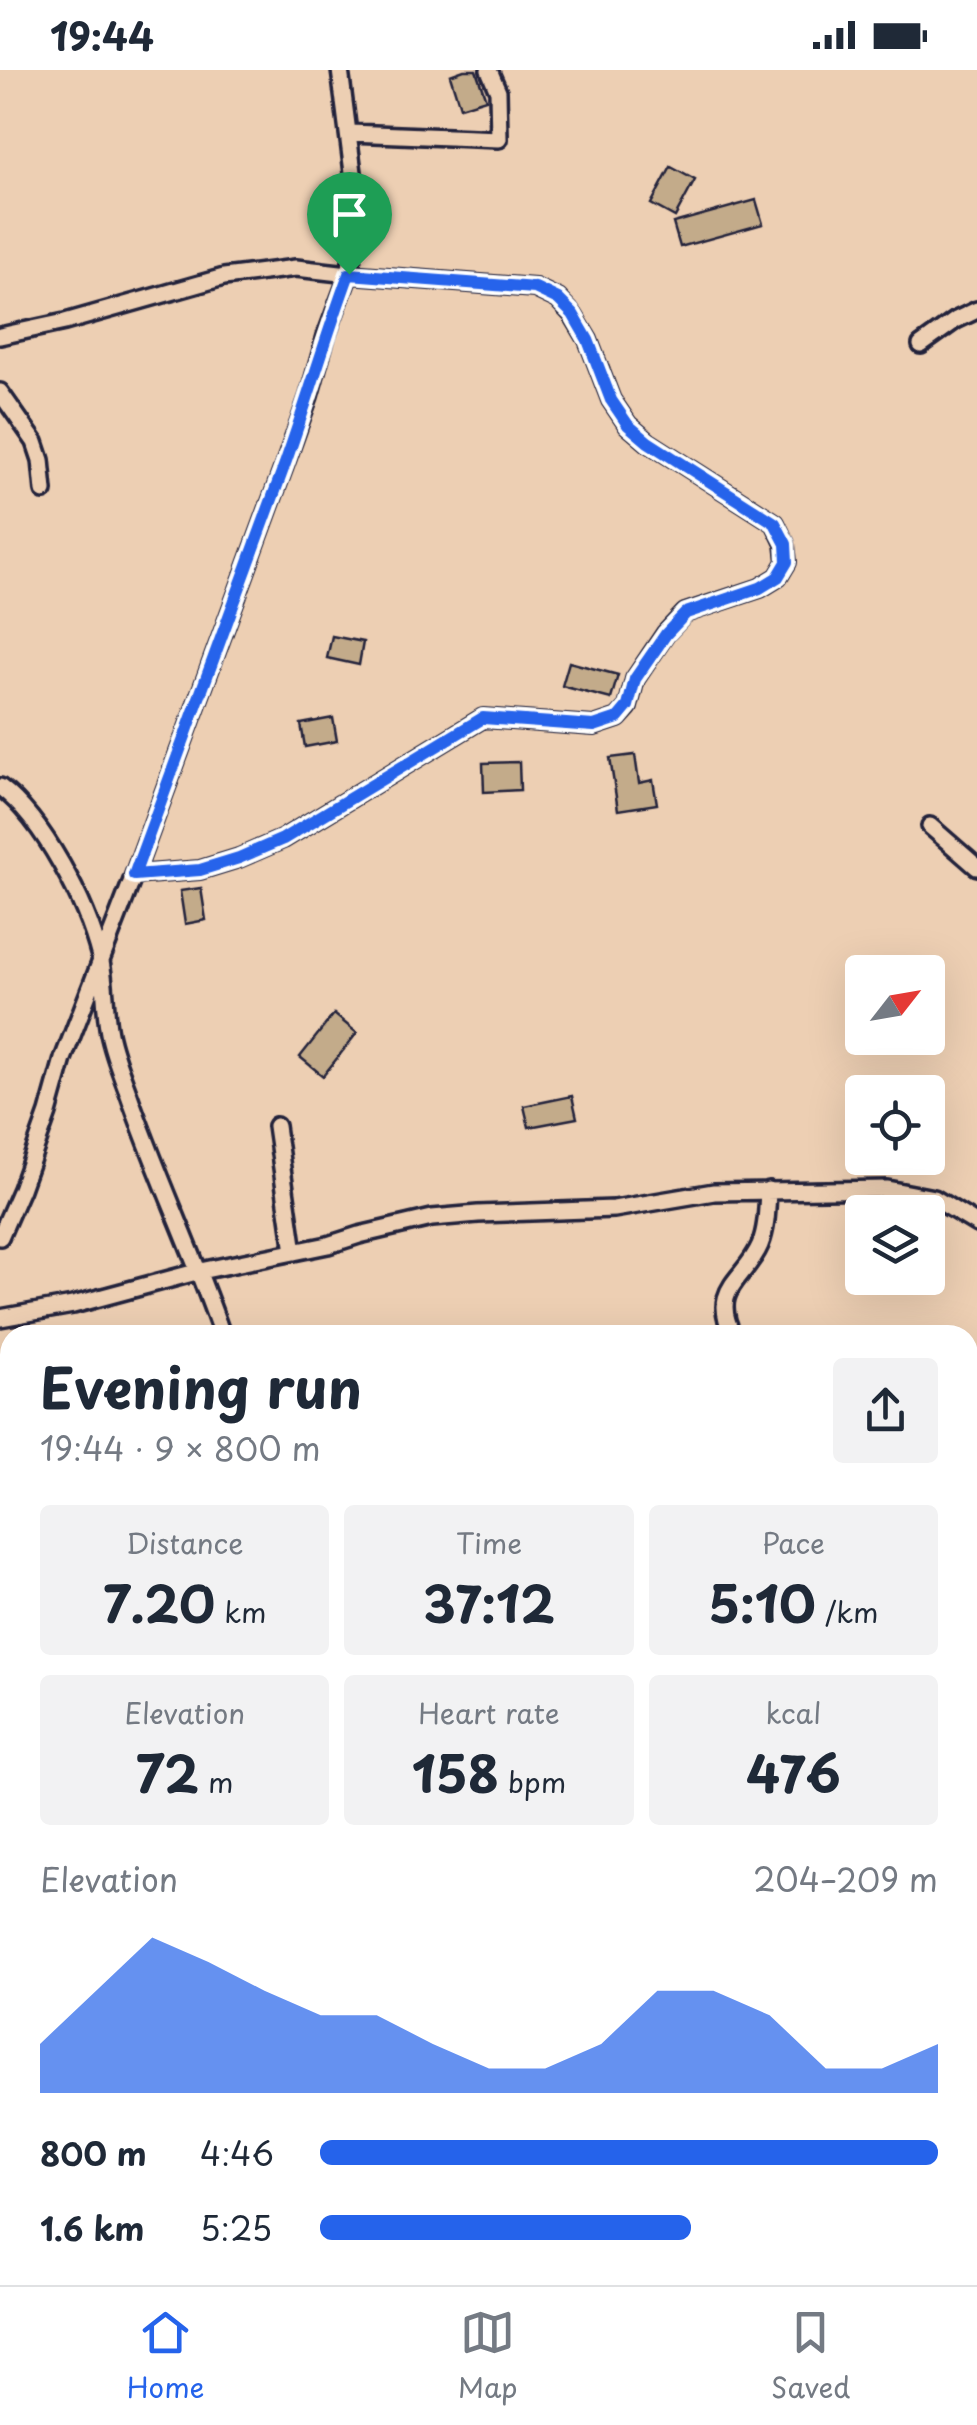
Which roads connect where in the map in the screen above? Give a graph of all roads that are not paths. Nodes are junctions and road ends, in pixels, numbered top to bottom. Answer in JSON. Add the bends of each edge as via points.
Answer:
{"nodes":[{"id":1,"x":340,"y":70,"type":"edge"},
{"id":2,"x":489,"y":70,"type":"edge"},
{"id":3,"x":350,"y":133,"type":"junction"},
{"id":4,"x":349,"y":274,"type":"junction"},
{"id":5,"x":977,"y":310,"type":"edge"},
{"id":6,"x":0,"y":336,"type":"edge"},
{"id":7,"x":921,"y":344,"type":"dead end"},
{"id":8,"x":0,"y":392,"type":"edge"},
{"id":9,"x":44,"y":491,"type":"dead end"},
{"id":10,"x":0,"y":788,"type":"edge"},
{"id":11,"x":930,"y":826,"type":"dead end"},
{"id":12,"x":977,"y":868,"type":"edge"},
{"id":13,"x":134,"y":875,"type":"junction"},
{"id":14,"x":101,"y":959,"type":"junction"},
{"id":15,"x":276,"y":1126,"type":"dead end"},
{"id":16,"x":768,"y":1190,"type":"junction"},
{"id":17,"x":977,"y":1224,"type":"edge"},
{"id":18,"x":0,"y":1237,"type":"edge"},
{"id":19,"x":294,"y":1252,"type":"junction"},
{"id":20,"x":200,"y":1270,"type":"junction"},
{"id":21,"x":0,"y":1318,"type":"edge"},
{"id":22,"x":219,"y":1325,"type":"edge"},
{"id":23,"x":728,"y":1325,"type":"edge"}],
"edges":[{"from":1,"to":3,"type":"street"},
{"from":2,"to":3,"type":"street","via":[[498,91],[499,139]]},
{"from":3,"to":4,"type":"street","via":[[358,222]]},
{"from":4,"to":6,"type":"street","via":[[296,268],[224,277]]},
{"from":4,"to":13,"type":"street"},
{"from":4,"to":13,"type":"street","via":[[535,288],[558,299],[588,340],[628,425],[775,523],[787,562],[760,588],[686,613],[635,679],[618,718],[594,726],[483,718],[283,839],[200,870]]},
{"from":5,"to":7,"type":"street"},
{"from":8,"to":9,"type":"street","via":[[35,442]]},
{"from":10,"to":14,"type":"street","via":[[65,869]]},
{"from":11,"to":12,"type":"street"},
{"from":13,"to":14,"type":"street"},
{"from":14,"to":18,"type":"street"},
{"from":14,"to":20,"type":"street","via":[[109,1034]]},
{"from":15,"to":19,"type":"street"},
{"from":16,"to":17,"type":"street","via":[[906,1191],[934,1198]]},
{"from":16,"to":19,"type":"street","via":[[614,1209],[432,1218]]},
{"from":16,"to":23,"type":"street","via":[[760,1247],[726,1294]]},
{"from":19,"to":20,"type":"street"},
{"from":20,"to":21,"type":"street","via":[[73,1306]]},
{"from":20,"to":22,"type":"street"}]}
